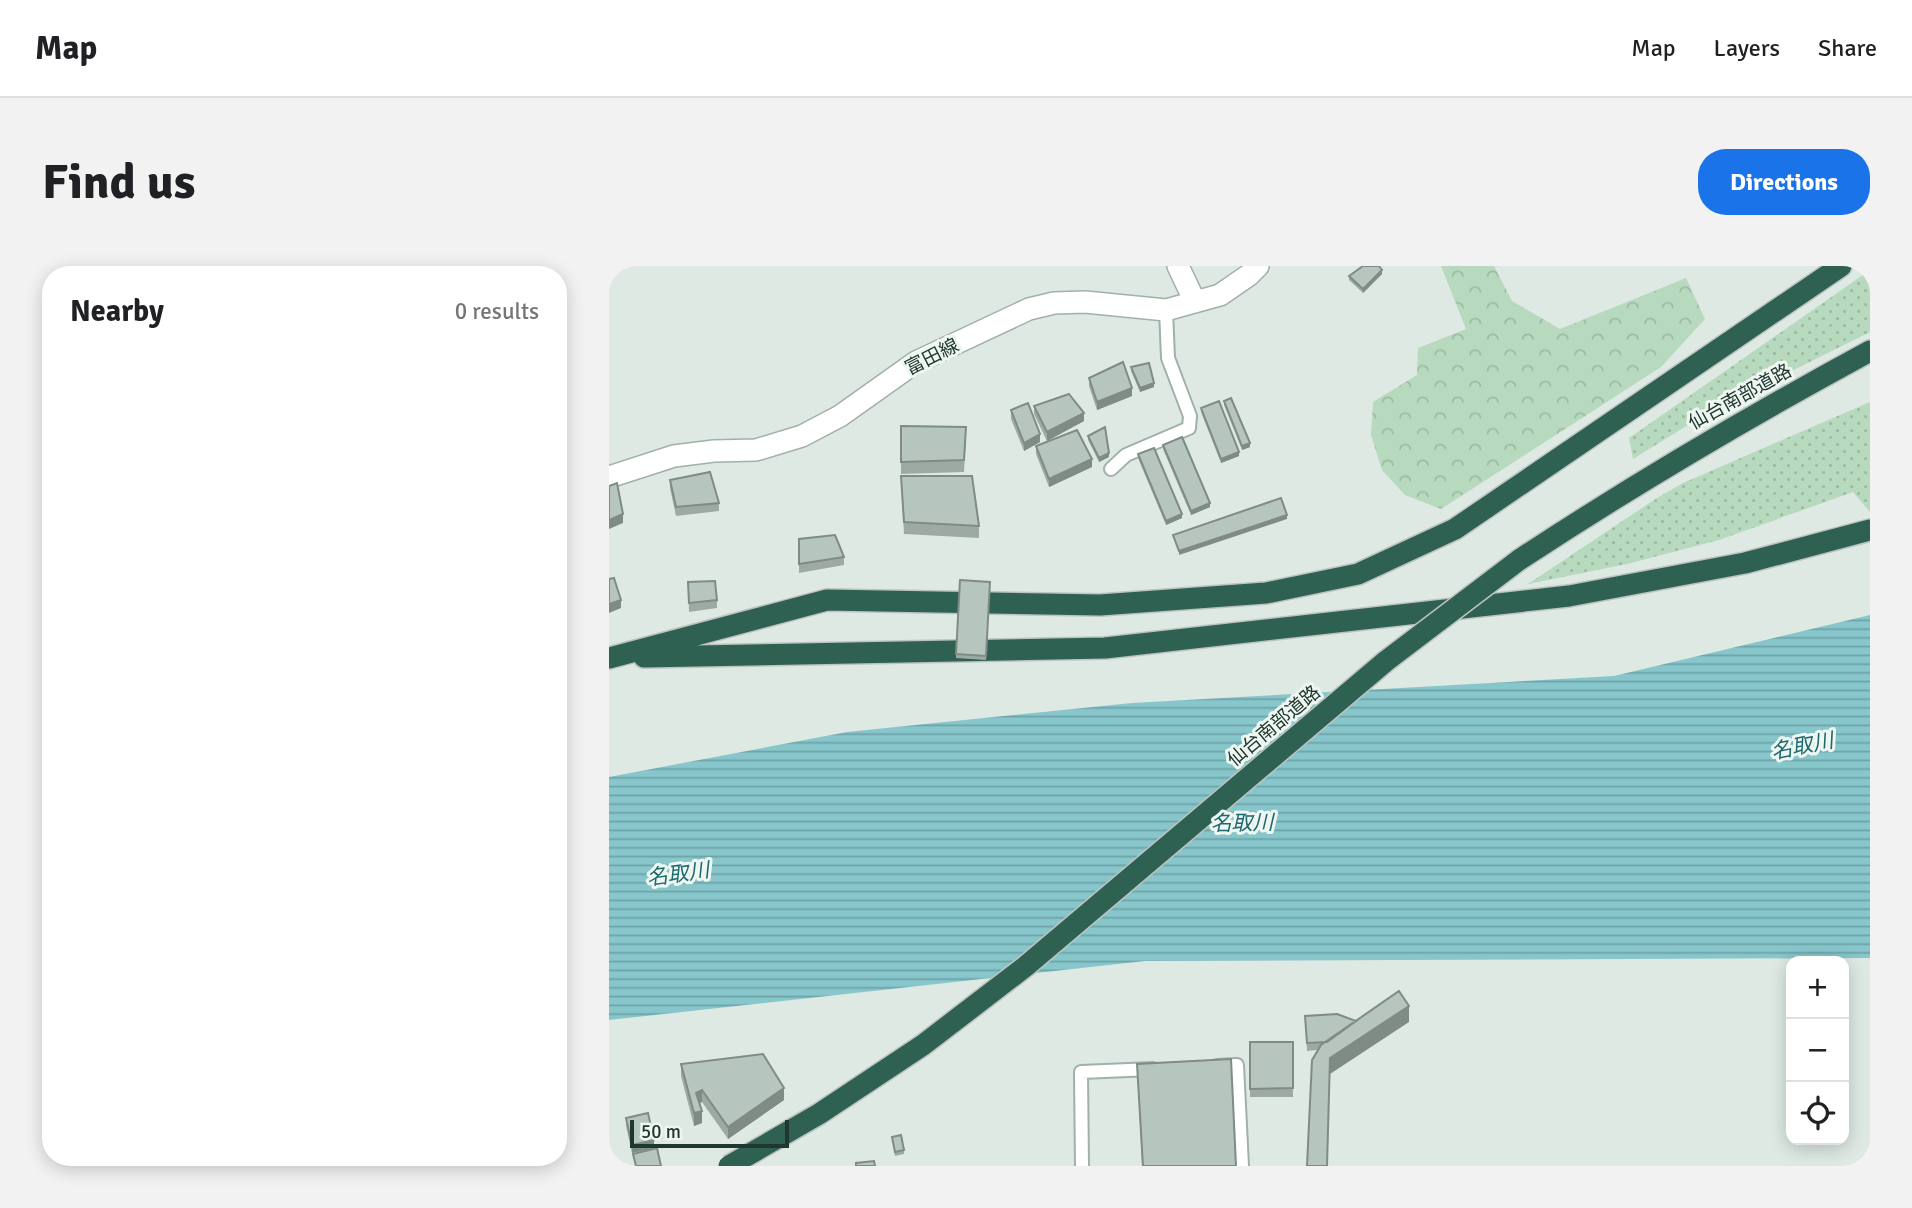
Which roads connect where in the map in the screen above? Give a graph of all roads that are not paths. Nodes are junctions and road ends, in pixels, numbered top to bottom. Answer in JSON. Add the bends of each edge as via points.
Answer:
{"nodes":[{"id":1,"x":1178,"y":266,"type":"edge"},
{"id":2,"x":1258,"y":266,"type":"edge"},
{"id":3,"x":1841,"y":266,"type":"edge"},
{"id":4,"x":1195,"y":302,"type":"junction"},
{"id":5,"x":1166,"y":310,"type":"junction"},
{"id":6,"x":1870,"y":351,"type":"edge"},
{"id":7,"x":1111,"y":469,"type":"dead end"},
{"id":8,"x":609,"y":477,"type":"edge"},
{"id":9,"x":1870,"y":530,"type":"edge"},
{"id":10,"x":611,"y":657,"type":"edge"},
{"id":11,"x":1198,"y":1067,"type":"edge"},
{"id":12,"x":1172,"y":1068,"type":"edge"},
{"id":13,"x":730,"y":1166,"type":"edge"},
{"id":14,"x":1082,"y":1166,"type":"edge"},
{"id":15,"x":1242,"y":1166,"type":"edge"}],
"edges":[{"from":1,"to":4,"type":"street"},
{"from":2,"to":4,"type":"street","name":"富田線","via":[[1220,295]]},
{"from":3,"to":10,"type":"highway","via":[[1455,529],[1358,574],[1266,593],[1100,606],[827,600]]},
{"from":4,"to":5,"type":"street","name":"富田線"},
{"from":5,"to":7,"type":"lane","via":[[1168,358],[1190,416],[1189,428],[1126,455]]},
{"from":5,"to":8,"type":"street","name":"富田線","via":[[1085,302],[1029,309],[916,362],[840,416],[802,436],[756,450],[674,456]]},
{"from":6,"to":13,"type":"highway","name":"仙台南部道路","bridge":true,"via":[[1709,440],[1519,560],[1386,661],[944,1029],[819,1114]]},
{"from":9,"to":10,"type":"highway","via":[[1745,563],[1569,596],[1105,648]]},
{"from":11,"to":15,"type":"lane","via":[[1237,1065]]},
{"from":12,"to":14,"type":"lane","via":[[1080,1072]]}]}
